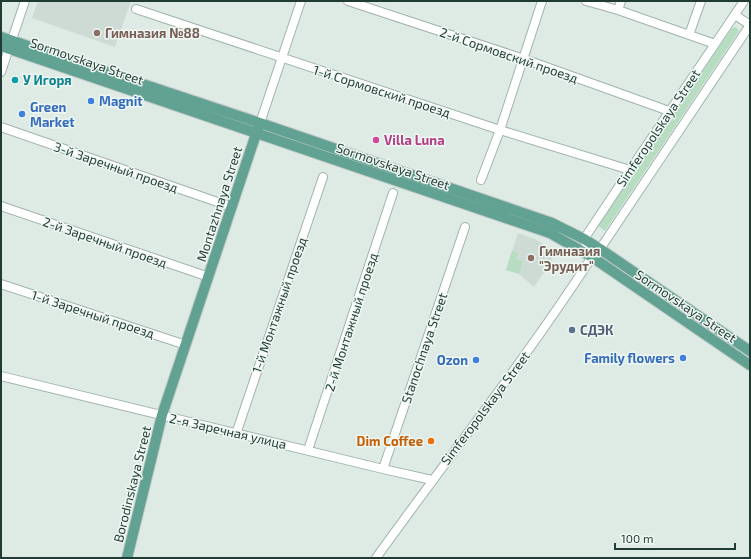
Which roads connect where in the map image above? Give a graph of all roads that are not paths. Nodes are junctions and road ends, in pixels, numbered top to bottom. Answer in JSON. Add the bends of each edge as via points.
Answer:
{"nodes":[{"id":1,"x":25,"y":1,"type":"edge"},
{"id":2,"x":301,"y":1,"type":"edge"},
{"id":3,"x":348,"y":1,"type":"edge"},
{"id":4,"x":542,"y":1,"type":"edge"},
{"id":5,"x":586,"y":1,"type":"edge"},
{"id":6,"x":621,"y":1,"type":"edge"},
{"id":7,"x":701,"y":1,"type":"edge"},
{"id":8,"x":744,"y":1,"type":"edge"},
{"id":9,"x":136,"y":9,"type":"dead end"},
{"id":10,"x":618,"y":10,"type":"junction"},
{"id":11,"x":734,"y":15,"type":"junction"},
{"id":12,"x":750,"y":25,"type":"edge"},
{"id":13,"x":689,"y":35,"type":"junction"},
{"id":14,"x":1,"y":37,"type":"edge"},
{"id":15,"x":715,"y":44,"type":"junction"},
{"id":16,"x":7,"y":45,"type":"edge"},
{"id":17,"x":282,"y":58,"type":"junction"},
{"id":18,"x":524,"y":59,"type":"junction"},
{"id":19,"x":1,"y":72,"type":"edge"},
{"id":20,"x":669,"y":111,"type":"junction"},
{"id":21,"x":1,"y":126,"type":"edge"},
{"id":22,"x":258,"y":128,"type":"junction"},
{"id":23,"x":500,"y":130,"type":"junction"},
{"id":24,"x":630,"y":170,"type":"junction"},
{"id":25,"x":323,"y":177,"type":"dead end"},
{"id":26,"x":481,"y":180,"type":"dead end"},
{"id":27,"x":393,"y":193,"type":"dead end"},
{"id":28,"x":1,"y":206,"type":"edge"},
{"id":29,"x":232,"y":207,"type":"junction"},
{"id":30,"x":465,"y":227,"type":"dead end"},
{"id":31,"x":584,"y":239,"type":"junction"},
{"id":32,"x":600,"y":249,"type":"junction"},
{"id":33,"x":592,"y":257,"type":"junction"},
{"id":34,"x":209,"y":277,"type":"junction"},
{"id":35,"x":1,"y":284,"type":"edge"},
{"id":36,"x":186,"y":344,"type":"junction"},
{"id":37,"x":750,"y":351,"type":"edge"},
{"id":38,"x":750,"y":365,"type":"edge"},
{"id":39,"x":1,"y":376,"type":"edge"},
{"id":40,"x":162,"y":415,"type":"junction"},
{"id":41,"x":236,"y":434,"type":"junction"},
{"id":42,"x":308,"y":450,"type":"junction"},
{"id":43,"x":383,"y":469,"type":"junction"},
{"id":44,"x":432,"y":480,"type":"junction"},
{"id":45,"x":127,"y":558,"type":"edge"},
{"id":46,"x":376,"y":558,"type":"edge"}],
"edges":[{"from":1,"to":16,"type":"street"},
{"from":2,"to":17,"type":"street","name":"Montazhnaya Street"},
{"from":3,"to":18,"type":"street","name":"2-й Сормовский проезд"},
{"from":4,"to":18,"type":"street"},
{"from":5,"to":10,"type":"street"},
{"from":6,"to":10,"type":"street"},
{"from":7,"to":13,"type":"street"},
{"from":8,"to":11,"type":"street","name":"Simferopolskaya Street"},
{"from":9,"to":17,"type":"street","name":"1-й Сормовский проезд"},
{"from":10,"to":13,"type":"street"},
{"from":11,"to":12,"type":"street"},
{"from":11,"to":15,"type":"street","name":"Simferopolskaya Street"},
{"from":12,"to":32,"type":"street","name":"Simferopolskaya Street"},
{"from":13,"to":15,"type":"street"},
{"from":14,"to":16,"type":"main road","name":"Sormovskaya Street"},
{"from":15,"to":20,"type":"street","name":"Simferopolskaya Street"},
{"from":16,"to":19,"type":"street"},
{"from":16,"to":22,"type":"main road","name":"Sormovskaya Street"},
{"from":17,"to":22,"type":"street","name":"Montazhnaya Street"},
{"from":17,"to":23,"type":"street","name":"1-й Сормовский проезд"},
{"from":18,"to":20,"type":"street","name":"2-й Сормовский проезд"},
{"from":18,"to":23,"type":"street"},
{"from":20,"to":24,"type":"street","name":"Simferopolskaya Street"},
{"from":21,"to":29,"type":"street","name":"3-й Заречный проезд"},
{"from":22,"to":29,"type":"main road","name":"Montazhnaya Street"},
{"from":22,"to":31,"type":"main road","name":"Sormovskaya Street","via":[[552,223]]},
{"from":22,"to":33,"type":"main road","name":"Sormovskaya Street","via":[[550,233]]},
{"from":23,"to":24,"type":"street","name":"1-й Сормовский проезд"},
{"from":23,"to":26,"type":"street"},
{"from":24,"to":31,"type":"street","name":"Simferopolskaya Street"},
{"from":25,"to":41,"type":"street","name":"1-й Монтажный проезд"},
{"from":27,"to":42,"type":"street","name":"2-й Монтажный проезд"},
{"from":28,"to":34,"type":"street","name":"2-й Заречный проезд"},
{"from":29,"to":34,"type":"main road","name":"Montazhnaya Street"},
{"from":30,"to":43,"type":"street","name":"Stanochnaya Street"},
{"from":31,"to":32,"type":"main road","name":"Sormovskaya Street"},
{"from":31,"to":33,"type":"street"},
{"from":32,"to":33,"type":"street","name":"Simferopolskaya Street"},
{"from":32,"to":37,"type":"main road","name":"Sormovskaya Street"},
{"from":33,"to":38,"type":"main road","name":"Sormovskaya Street"},
{"from":33,"to":44,"type":"street","name":"Simferopolskaya Street","via":[[521,362]]},
{"from":34,"to":36,"type":"main road","name":"Montazhnaya Street"},
{"from":35,"to":36,"type":"street","name":"1-й Заречный проезд"},
{"from":36,"to":40,"type":"main road","name":"Montazhnaya Street"},
{"from":39,"to":40,"type":"street","name":"2-я Заречная улица"},
{"from":40,"to":41,"type":"street","name":"2-я Заречная улица"},
{"from":40,"to":45,"type":"main road","name":"Borodinskaya Street"},
{"from":41,"to":42,"type":"street","name":"2-я Заречная улица"},
{"from":42,"to":43,"type":"street","name":"2-я Заречная улица"},
{"from":43,"to":44,"type":"street","name":"2-я Заречная улица"},
{"from":44,"to":46,"type":"street","name":"Simferopolskaya Street"}]}
